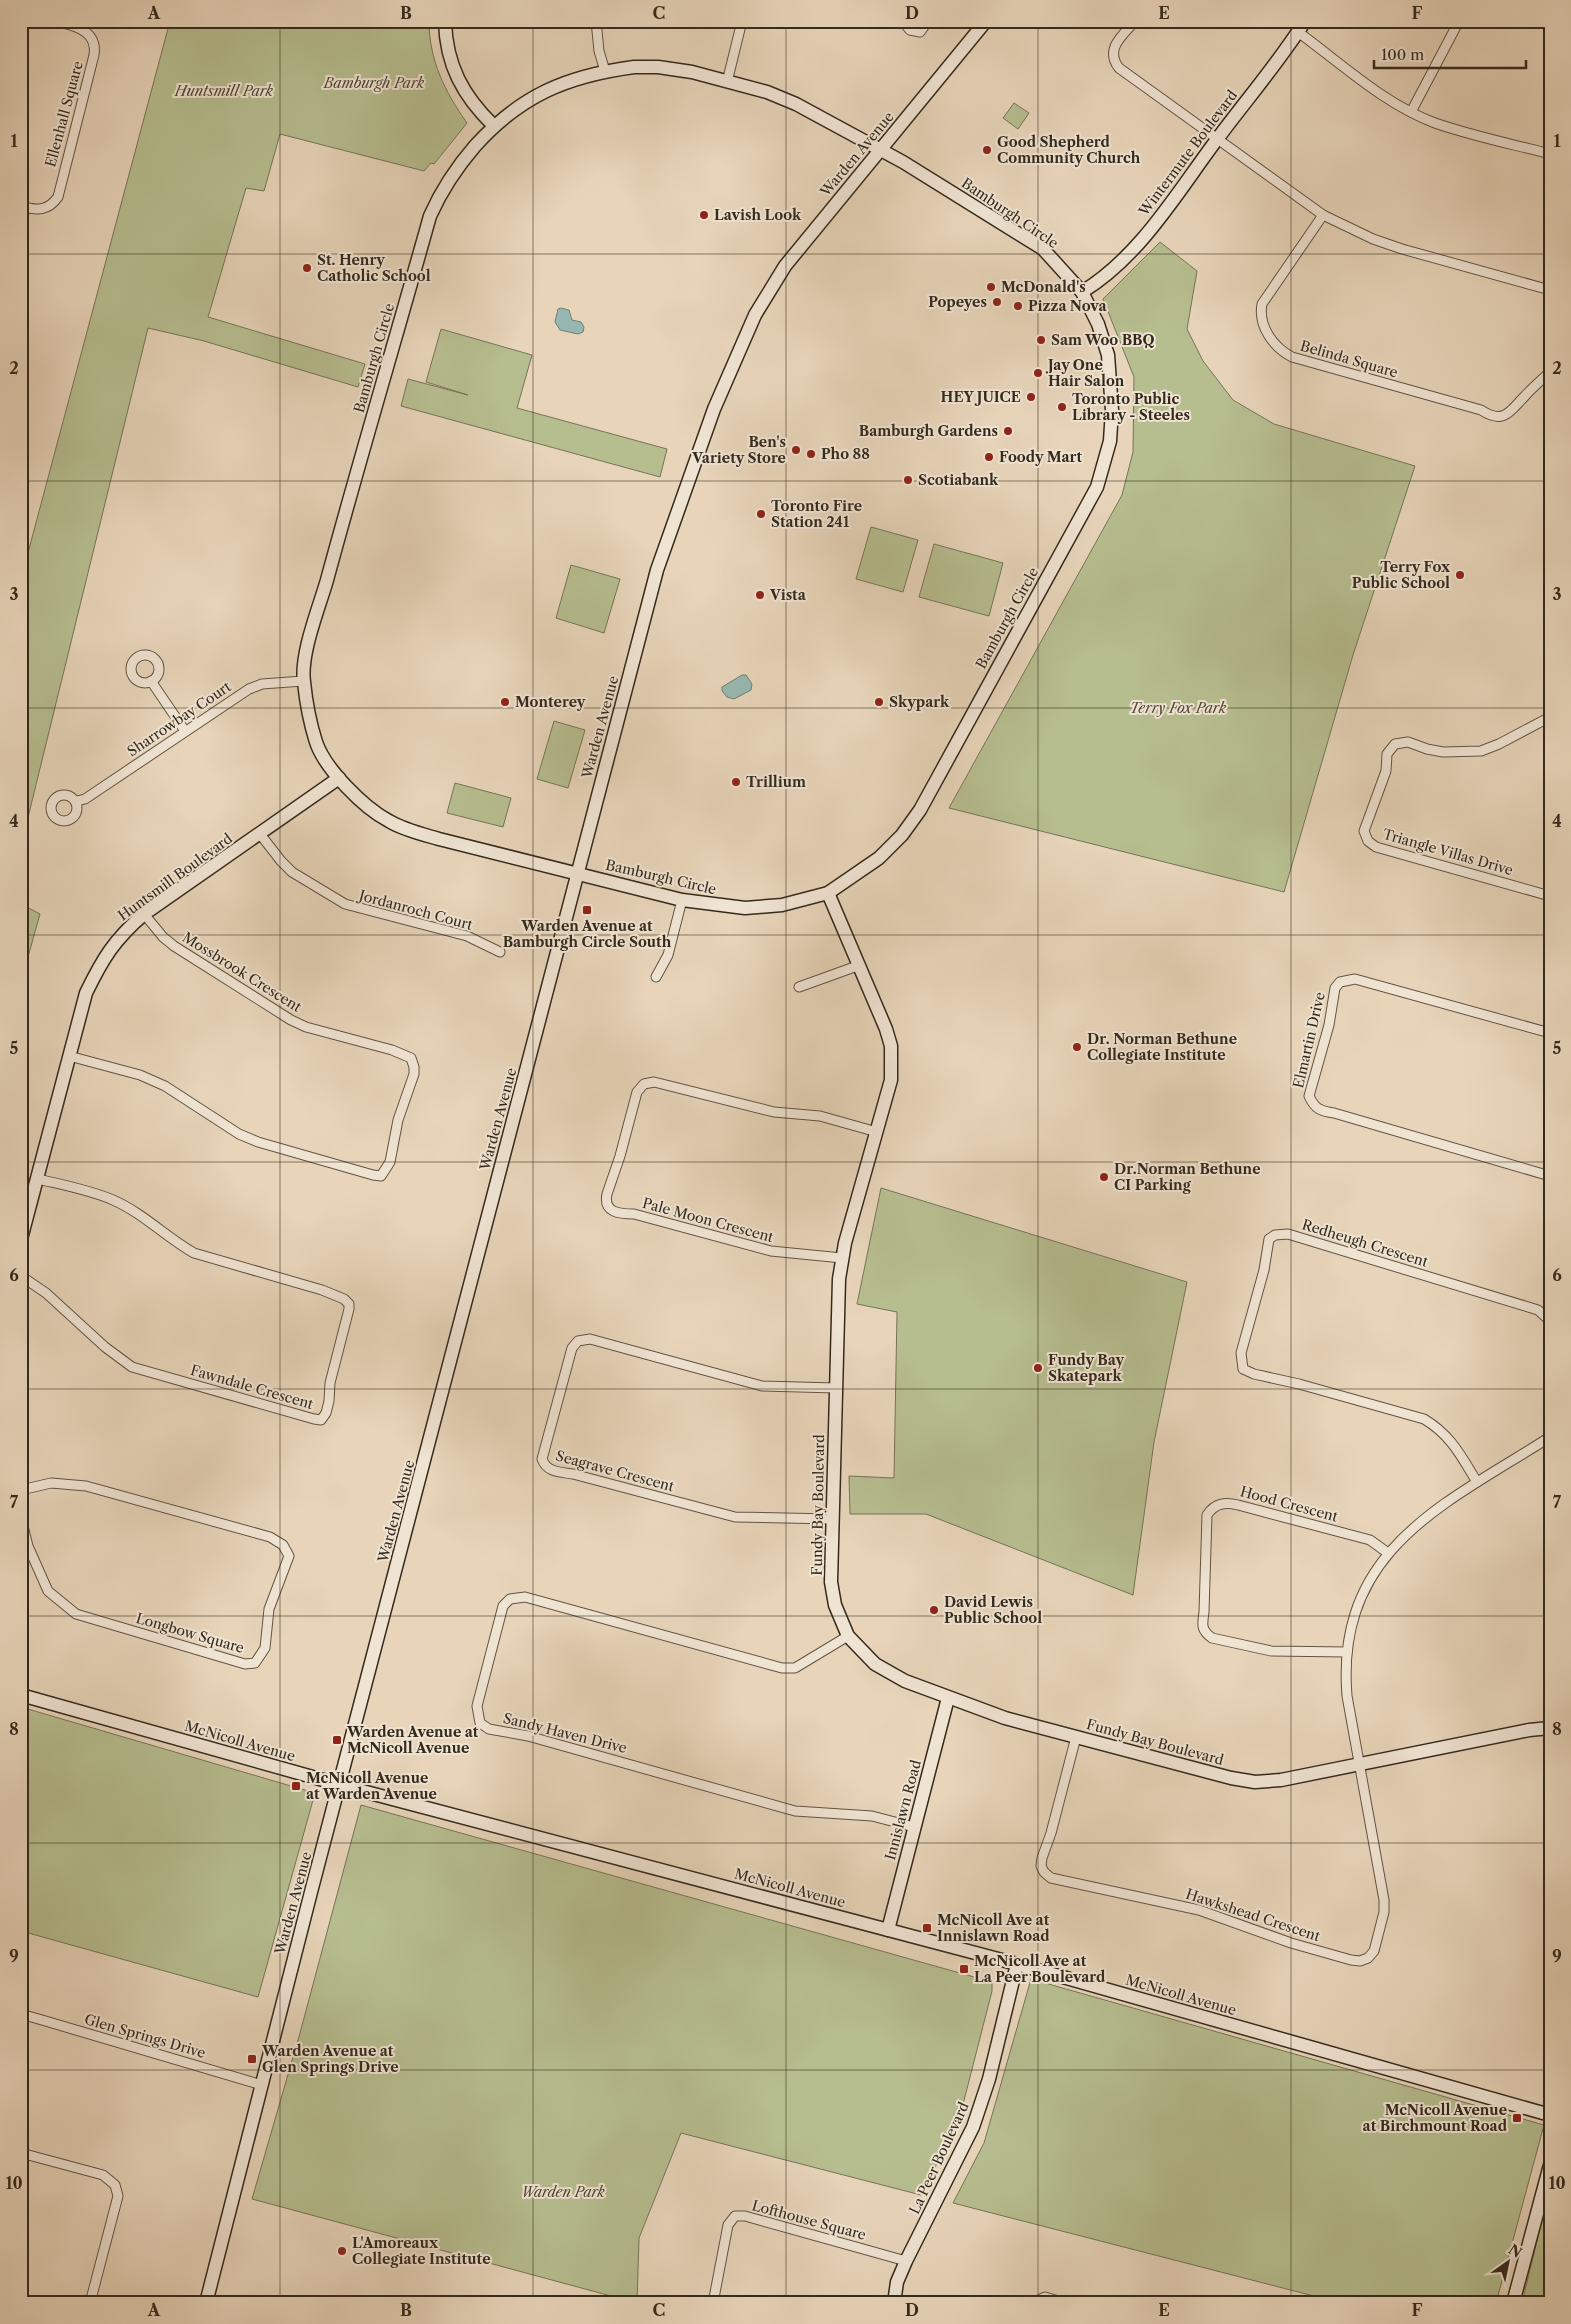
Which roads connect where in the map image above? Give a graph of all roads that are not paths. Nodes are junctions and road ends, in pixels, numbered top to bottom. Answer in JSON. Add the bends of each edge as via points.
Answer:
{"nodes":[{"id":1,"x":56,"y":21,"type":"edge"},
{"id":2,"x":445,"y":21,"type":"edge"},
{"id":3,"x":596,"y":21,"type":"edge"},
{"id":4,"x":742,"y":21,"type":"edge"},
{"id":5,"x":905,"y":21,"type":"edge"},
{"id":6,"x":928,"y":21,"type":"edge"},
{"id":7,"x":986,"y":21,"type":"edge"},
{"id":8,"x":1135,"y":21,"type":"edge"},
{"id":9,"x":1459,"y":21,"type":"edge"},
{"id":10,"x":1302,"y":27,"type":"edge"},
{"id":11,"x":605,"y":71,"type":"junction"},
{"id":12,"x":727,"y":82,"type":"junction"},
{"id":13,"x":1411,"y":112,"type":"junction"},
{"id":14,"x":494,"y":126,"type":"junction"},
{"id":15,"x":1218,"y":138,"type":"junction"},
{"id":16,"x":880,"y":150,"type":"junction"},
{"id":17,"x":1550,"y":154,"type":"edge"},
{"id":18,"x":21,"y":206,"type":"edge"},
{"id":19,"x":1323,"y":215,"type":"junction"},
{"id":20,"x":1550,"y":290,"type":"edge"},
{"id":21,"x":1082,"y":292,"type":"junction"},
{"id":22,"x":1550,"y":372,"type":"edge"},
{"id":23,"x":151,"y":681,"type":"dead end"},
{"id":24,"x":303,"y":681,"type":"junction"},
{"id":25,"x":1550,"y":717,"type":"edge"},
{"id":26,"x":185,"y":731,"type":"junction"},
{"id":27,"x":339,"y":778,"type":"junction"},
{"id":28,"x":77,"y":801,"type":"dead end"},
{"id":29,"x":260,"y":834,"type":"junction"},
{"id":30,"x":577,"y":873,"type":"junction"},
{"id":31,"x":828,"y":893,"type":"junction"},
{"id":32,"x":1550,"y":896,"type":"edge"},
{"id":33,"x":682,"y":900,"type":"junction"},
{"id":34,"x":144,"y":914,"type":"junction"},
{"id":35,"x":500,"y":952,"type":"dead end"},
{"id":36,"x":860,"y":965,"type":"junction"},
{"id":37,"x":656,"y":976,"type":"dead end"},
{"id":38,"x":799,"y":988,"type":"dead end"},
{"id":39,"x":1550,"y":1033,"type":"edge"},
{"id":40,"x":69,"y":1056,"type":"junction"},
{"id":41,"x":877,"y":1132,"type":"junction"},
{"id":42,"x":1550,"y":1176,"type":"edge"},
{"id":43,"x":38,"y":1178,"type":"junction"},
{"id":44,"x":21,"y":1239,"type":"edge"},
{"id":45,"x":842,"y":1258,"type":"junction"},
{"id":46,"x":21,"y":1276,"type":"edge"},
{"id":47,"x":1550,"y":1321,"type":"edge"},
{"id":48,"x":836,"y":1388,"type":"junction"},
{"id":49,"x":1550,"y":1437,"type":"edge"},
{"id":50,"x":1477,"y":1482,"type":"junction"},
{"id":51,"x":21,"y":1490,"type":"edge"},
{"id":52,"x":21,"y":1518,"type":"edge"},
{"id":53,"x":832,"y":1519,"type":"junction"},
{"id":54,"x":1388,"y":1553,"type":"junction"},
{"id":55,"x":848,"y":1636,"type":"junction"},
{"id":56,"x":1347,"y":1652,"type":"junction"},
{"id":57,"x":21,"y":1695,"type":"edge"},
{"id":58,"x":948,"y":1698,"type":"junction"},
{"id":59,"x":1550,"y":1728,"type":"edge"},
{"id":60,"x":1076,"y":1737,"type":"junction"},
{"id":61,"x":1360,"y":1765,"type":"junction"},
{"id":62,"x":340,"y":1785,"type":"junction"},
{"id":63,"x":914,"y":1827,"type":"junction"},
{"id":64,"x":888,"y":1930,"type":"junction"},
{"id":65,"x":1017,"y":1964,"type":"junction"},
{"id":66,"x":21,"y":2019,"type":"edge"},
{"id":67,"x":262,"y":2084,"type":"junction"},
{"id":68,"x":1550,"y":2115,"type":"edge"},
{"id":69,"x":21,"y":2153,"type":"edge"},
{"id":70,"x":1550,"y":2165,"type":"edge"},
{"id":71,"x":906,"y":2261,"type":"junction"},
{"id":72,"x":90,"y":2303,"type":"edge"},
{"id":73,"x":206,"y":2303,"type":"edge"},
{"id":74,"x":713,"y":2303,"type":"edge"},
{"id":75,"x":894,"y":2303,"type":"edge"},
{"id":76,"x":1032,"y":2303,"type":"edge"},
{"id":77,"x":1065,"y":2303,"type":"edge"},
{"id":78,"x":1512,"y":2303,"type":"edge"}],
"edges":[{"from":1,"to":18,"type":"street","name":"Ellenhall Square","via":[[84,30],[93,39],[94,55],[58,197],[48,208],[34,210]]},
{"from":2,"to":14,"type":"street","via":[[449,58],[465,94]]},
{"from":3,"to":11,"type":"street"},
{"from":4,"to":12,"type":"street"},
{"from":5,"to":6,"type":"street","via":[[910,30],[920,32]]},
{"from":7,"to":16,"type":"street","name":"Warden Avenue"},
{"from":8,"to":15,"type":"street","via":[[1115,44],[1116,64]]},
{"from":9,"to":13,"type":"street"},
{"from":10,"to":13,"type":"street","via":[[1386,97]]},
{"from":10,"to":15,"type":"street","name":"Wintermute Boulevard"},
{"from":11,"to":12,"type":"street","name":"Bamburgh Circle","via":[[658,67]]},
{"from":11,"to":14,"type":"street","name":"Bamburgh Circle","via":[[544,90]]},
{"from":12,"to":16,"type":"street","name":"Bamburgh Circle","via":[[767,92],[796,104]]},
{"from":13,"to":17,"type":"street","via":[[1435,123]]},
{"from":14,"to":24,"type":"street","name":"Bamburgh Circle","via":[[456,168],[430,216],[308,644]]},
{"from":15,"to":19,"type":"street"},
{"from":15,"to":21,"type":"street","name":"Wintermute Boulevard","via":[[1133,249]]},
{"from":16,"to":21,"type":"street","name":"Bamburgh Circle","via":[[1043,249]]},
{"from":16,"to":30,"type":"street","name":"Warden Avenue","via":[[785,266],[741,343],[657,570]]},
{"from":19,"to":20,"type":"street","via":[[1402,249]]},
{"from":19,"to":22,"type":"street","name":"Belinda Square","via":[[1262,304],[1262,321],[1273,343],[1283,352],[1496,416],[1515,409]]},
{"from":21,"to":31,"type":"street","name":"Bamburgh Circle","via":[[1098,324],[1108,355],[1112,410],[1110,441],[1097,487],[920,810],[902,835],[879,858]]},
{"from":23,"to":26,"type":"street"},
{"from":24,"to":26,"type":"street","name":"Sharrowbay Court","via":[[254,686]]},
{"from":24,"to":27,"type":"street","name":"Bamburgh Circle","via":[[316,743]]},
{"from":25,"to":32,"type":"street","name":"Triangle Villas Drive","via":[[1481,751],[1443,752],[1408,742],[1395,744],[1387,754],[1386,771],[1364,831],[1368,841],[1376,847]]},
{"from":26,"to":28,"type":"street","name":"Sharrowbay Court","via":[[85,799]]},
{"from":27,"to":29,"type":"street","name":"Huntsmill Boulevard"},
{"from":27,"to":30,"type":"street","name":"Bamburgh Circle","via":[[363,804],[405,828]]},
{"from":29,"to":34,"type":"street","name":"Huntsmill Boulevard"},
{"from":29,"to":35,"type":"street","name":"Jordanroch Court","via":[[292,872],[345,904],[467,936]]},
{"from":30,"to":33,"type":"street","name":"Bamburgh Circle"},
{"from":30,"to":62,"type":"street","name":"Warden Avenue"},
{"from":31,"to":33,"type":"street","name":"Bamburgh Circle","via":[[782,905],[745,908]]},
{"from":31,"to":36,"type":"street","name":"Fundy Bay Boulevard"},
{"from":33,"to":37,"type":"street","via":[[668,955]]},
{"from":34,"to":40,"type":"street","name":"Huntsmill Boulevard","via":[[126,930],[102,961],[86,994]]},
{"from":34,"to":40,"type":"street","name":"Mossbrook Crescent","via":[[174,946],[291,1020],[410,1058],[414,1074],[398,1120],[390,1162],[381,1176],[374,1175],[258,1142],[239,1134],[165,1086],[140,1075]]},
{"from":36,"to":38,"type":"street"},
{"from":36,"to":41,"type":"street","name":"Fundy Bay Boulevard","via":[[891,1046],[891,1080]]},
{"from":39,"to":42,"type":"street","name":"Elmartin Drive","via":[[1347,979],[1335,988],[1329,1025],[1309,1096],[1314,1107],[1322,1112],[1334,1112]]},
{"from":40,"to":43,"type":"street","name":"Huntsmill Boulevard"},
{"from":41,"to":45,"type":"street","name":"Fundy Bay Boulevard"},
{"from":41,"to":45,"type":"street","name":"Pale Moon Crescent","via":[[820,1116],[774,1112],[649,1083],[639,1088],[634,1099],[607,1194],[607,1206],[617,1214],[634,1214],[771,1251]]},
{"from":43,"to":44,"type":"street","name":"Huntsmill Boulevard"},
{"from":43,"to":46,"type":"street","name":"Fawndale Crescent","via":[[113,1200],[194,1254],[344,1299],[349,1309],[330,1383],[326,1413],[320,1420],[314,1419],[132,1367],[46,1293]]},
{"from":45,"to":48,"type":"street","name":"Fundy Bay Boulevard"},
{"from":47,"to":50,"type":"street","name":"Redheugh Crescent","via":[[1538,1310],[1288,1234],[1270,1239],[1241,1353],[1243,1369],[1424,1419],[1440,1428],[1455,1445]]},
{"from":48,"to":53,"type":"street","name":"Fundy Bay Boulevard"},
{"from":48,"to":53,"type":"street","name":"Seagrave Crescent","via":[[762,1386],[590,1339],[578,1341],[566,1364],[542,1459],[549,1469],[556,1472],[574,1474],[717,1513],[757,1519]]},
{"from":49,"to":50,"type":"street"},
{"from":50,"to":54,"type":"street","via":[[1417,1524]]},
{"from":51,"to":52,"type":"street","name":"Longbow Square","via":[[51,1483],[86,1486],[270,1538],[283,1545],[289,1556],[269,1609],[262,1654],[254,1663],[245,1664],[76,1614],[48,1591],[41,1579]]},
{"from":53,"to":55,"type":"street","name":"Fundy Bay Boulevard","via":[[831,1582],[835,1605]]},
{"from":54,"to":56,"type":"street","via":[[1362,1598]]},
{"from":54,"to":56,"type":"street","name":"Hood Crescent","via":[[1370,1540],[1238,1504],[1218,1504],[1207,1515],[1201,1627],[1204,1633],[1212,1638],[1271,1651]]},
{"from":55,"to":58,"type":"street","name":"Fundy Bay Boulevard","via":[[870,1659],[890,1673]]},
{"from":55,"to":63,"type":"street","name":"Sandy Haven Drive","via":[[795,1668],[782,1668],[525,1597],[510,1599],[503,1606],[477,1706],[480,1723],[489,1729],[528,1736],[795,1811],[872,1816]]},
{"from":56,"to":61,"type":"street","via":[[1347,1696]]},
{"from":57,"to":62,"type":"street","name":"McNicoll Avenue"},
{"from":58,"to":60,"type":"street","name":"Fundy Bay Boulevard","via":[[1005,1718]]},
{"from":58,"to":63,"type":"street","name":"Innislawn Road"},
{"from":59,"to":61,"type":"street","name":"Fundy Bay Boulevard"},
{"from":60,"to":61,"type":"street","name":"Fundy Bay Boulevard","via":[[1255,1782]]},
{"from":60,"to":61,"type":"street","name":"Hawkshead Crescent","via":[[1042,1858],[1041,1866],[1051,1878],[1199,1910],[1301,1946],[1360,1961],[1374,1952],[1384,1912]]},
{"from":62,"to":64,"type":"street","name":"McNicoll Avenue"},
{"from":62,"to":67,"type":"street","name":"Warden Avenue"},
{"from":63,"to":64,"type":"street","name":"Innislawn Road"},
{"from":64,"to":65,"type":"street","name":"McNicoll Avenue"},
{"from":65,"to":68,"type":"street","name":"McNicoll Avenue"},
{"from":65,"to":71,"type":"street","name":"La Peer Boulevard","via":[[989,2079],[973,2127]]},
{"from":66,"to":67,"type":"street","name":"Glen Springs Drive","via":[[28,2016]]},
{"from":67,"to":73,"type":"street","name":"Warden Avenue"},
{"from":69,"to":72,"type":"street","via":[[103,2176],[115,2185],[118,2196]]},
{"from":70,"to":78,"type":"street"},
{"from":71,"to":74,"type":"street","name":"Lofthouse Square","via":[[745,2216],[734,2216],[728,2225]]},
{"from":71,"to":75,"type":"street","name":"La Peer Boulevard","via":[[897,2282]]},
{"from":76,"to":77,"type":"street","via":[[1045,2297]]}]}
